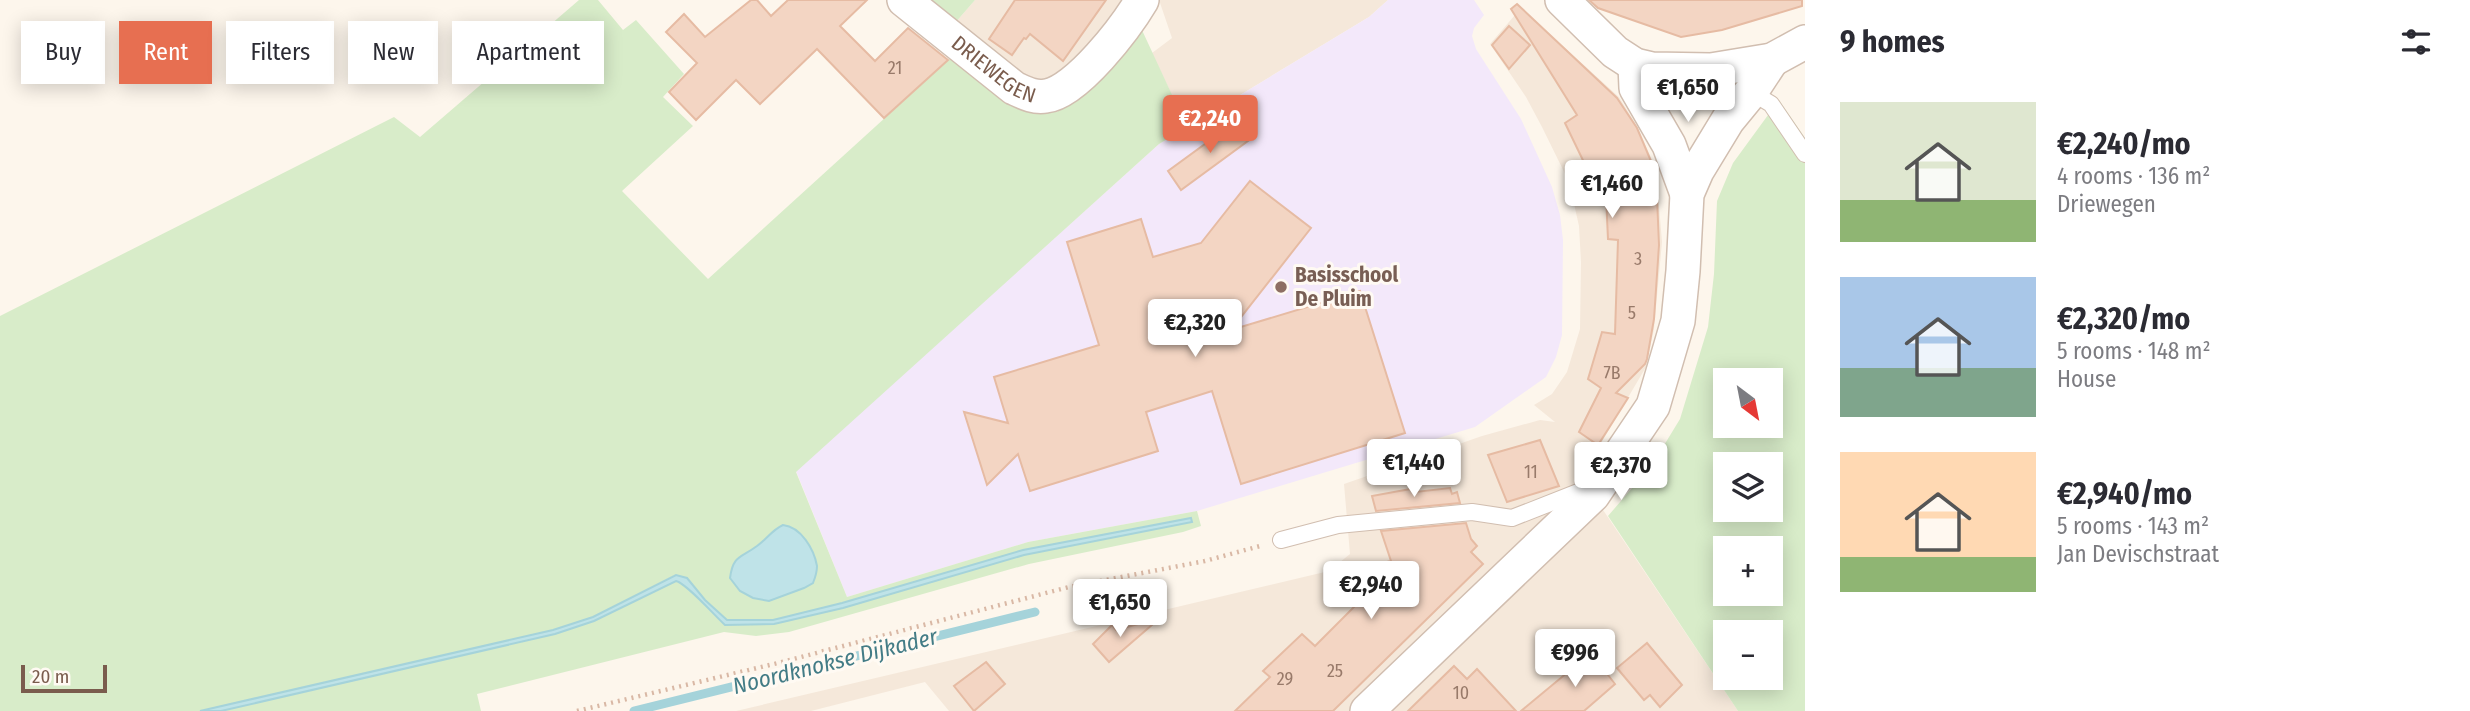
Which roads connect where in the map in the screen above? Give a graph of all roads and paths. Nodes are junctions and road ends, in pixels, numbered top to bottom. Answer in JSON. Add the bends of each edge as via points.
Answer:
{"nodes":[{"id":1,"x":904,"y":0,"type":"edge"},
{"id":2,"x":1142,"y":0,"type":"edge"},
{"id":3,"x":1562,"y":0,"type":"edge"},
{"id":4,"x":1805,"y":43,"type":"edge"},
{"id":5,"x":1772,"y":60,"type":"junction"},
{"id":6,"x":1635,"y":65,"type":"junction"},
{"id":7,"x":1751,"y":92,"type":"junction"},
{"id":8,"x":1805,"y":154,"type":"edge"},
{"id":9,"x":1687,"y":194,"type":"junction"},
{"id":10,"x":1601,"y":482,"type":"junction"},
{"id":11,"x":1281,"y":540,"type":"joint"},
{"id":12,"x":577,"y":711,"type":"edge"},
{"id":13,"x":1367,"y":711,"type":"edge"}],
"edges":[{"from":1,"to":2,"type":"street","name":"DRIEWEGEN","via":[[1014,88],[1030,96],[1046,96],[1061,91],[1110,45]]},
{"from":3,"to":6,"type":"street","via":[[1615,52]]},
{"from":4,"to":5,"type":"street"},
{"from":5,"to":6,"type":"street","via":[[1694,70]]},
{"from":5,"to":7,"type":"street"},
{"from":6,"to":9,"type":"street","via":[[1636,88],[1669,145]]},
{"from":7,"to":8,"type":"lane","via":[[1771,104]]},
{"from":7,"to":9,"type":"street","via":[[1728,120]]},
{"from":9,"to":10,"type":"street","via":[[1681,296],[1670,354],[1653,407]]},
{"from":10,"to":11,"type":"lane","via":[[1512,518],[1472,512],[1338,525]]},
{"from":10,"to":13,"type":"street","via":[[1593,495]]},
{"from":11,"to":12,"type":"path","via":[[1205,561],[1069,587]]}]}
